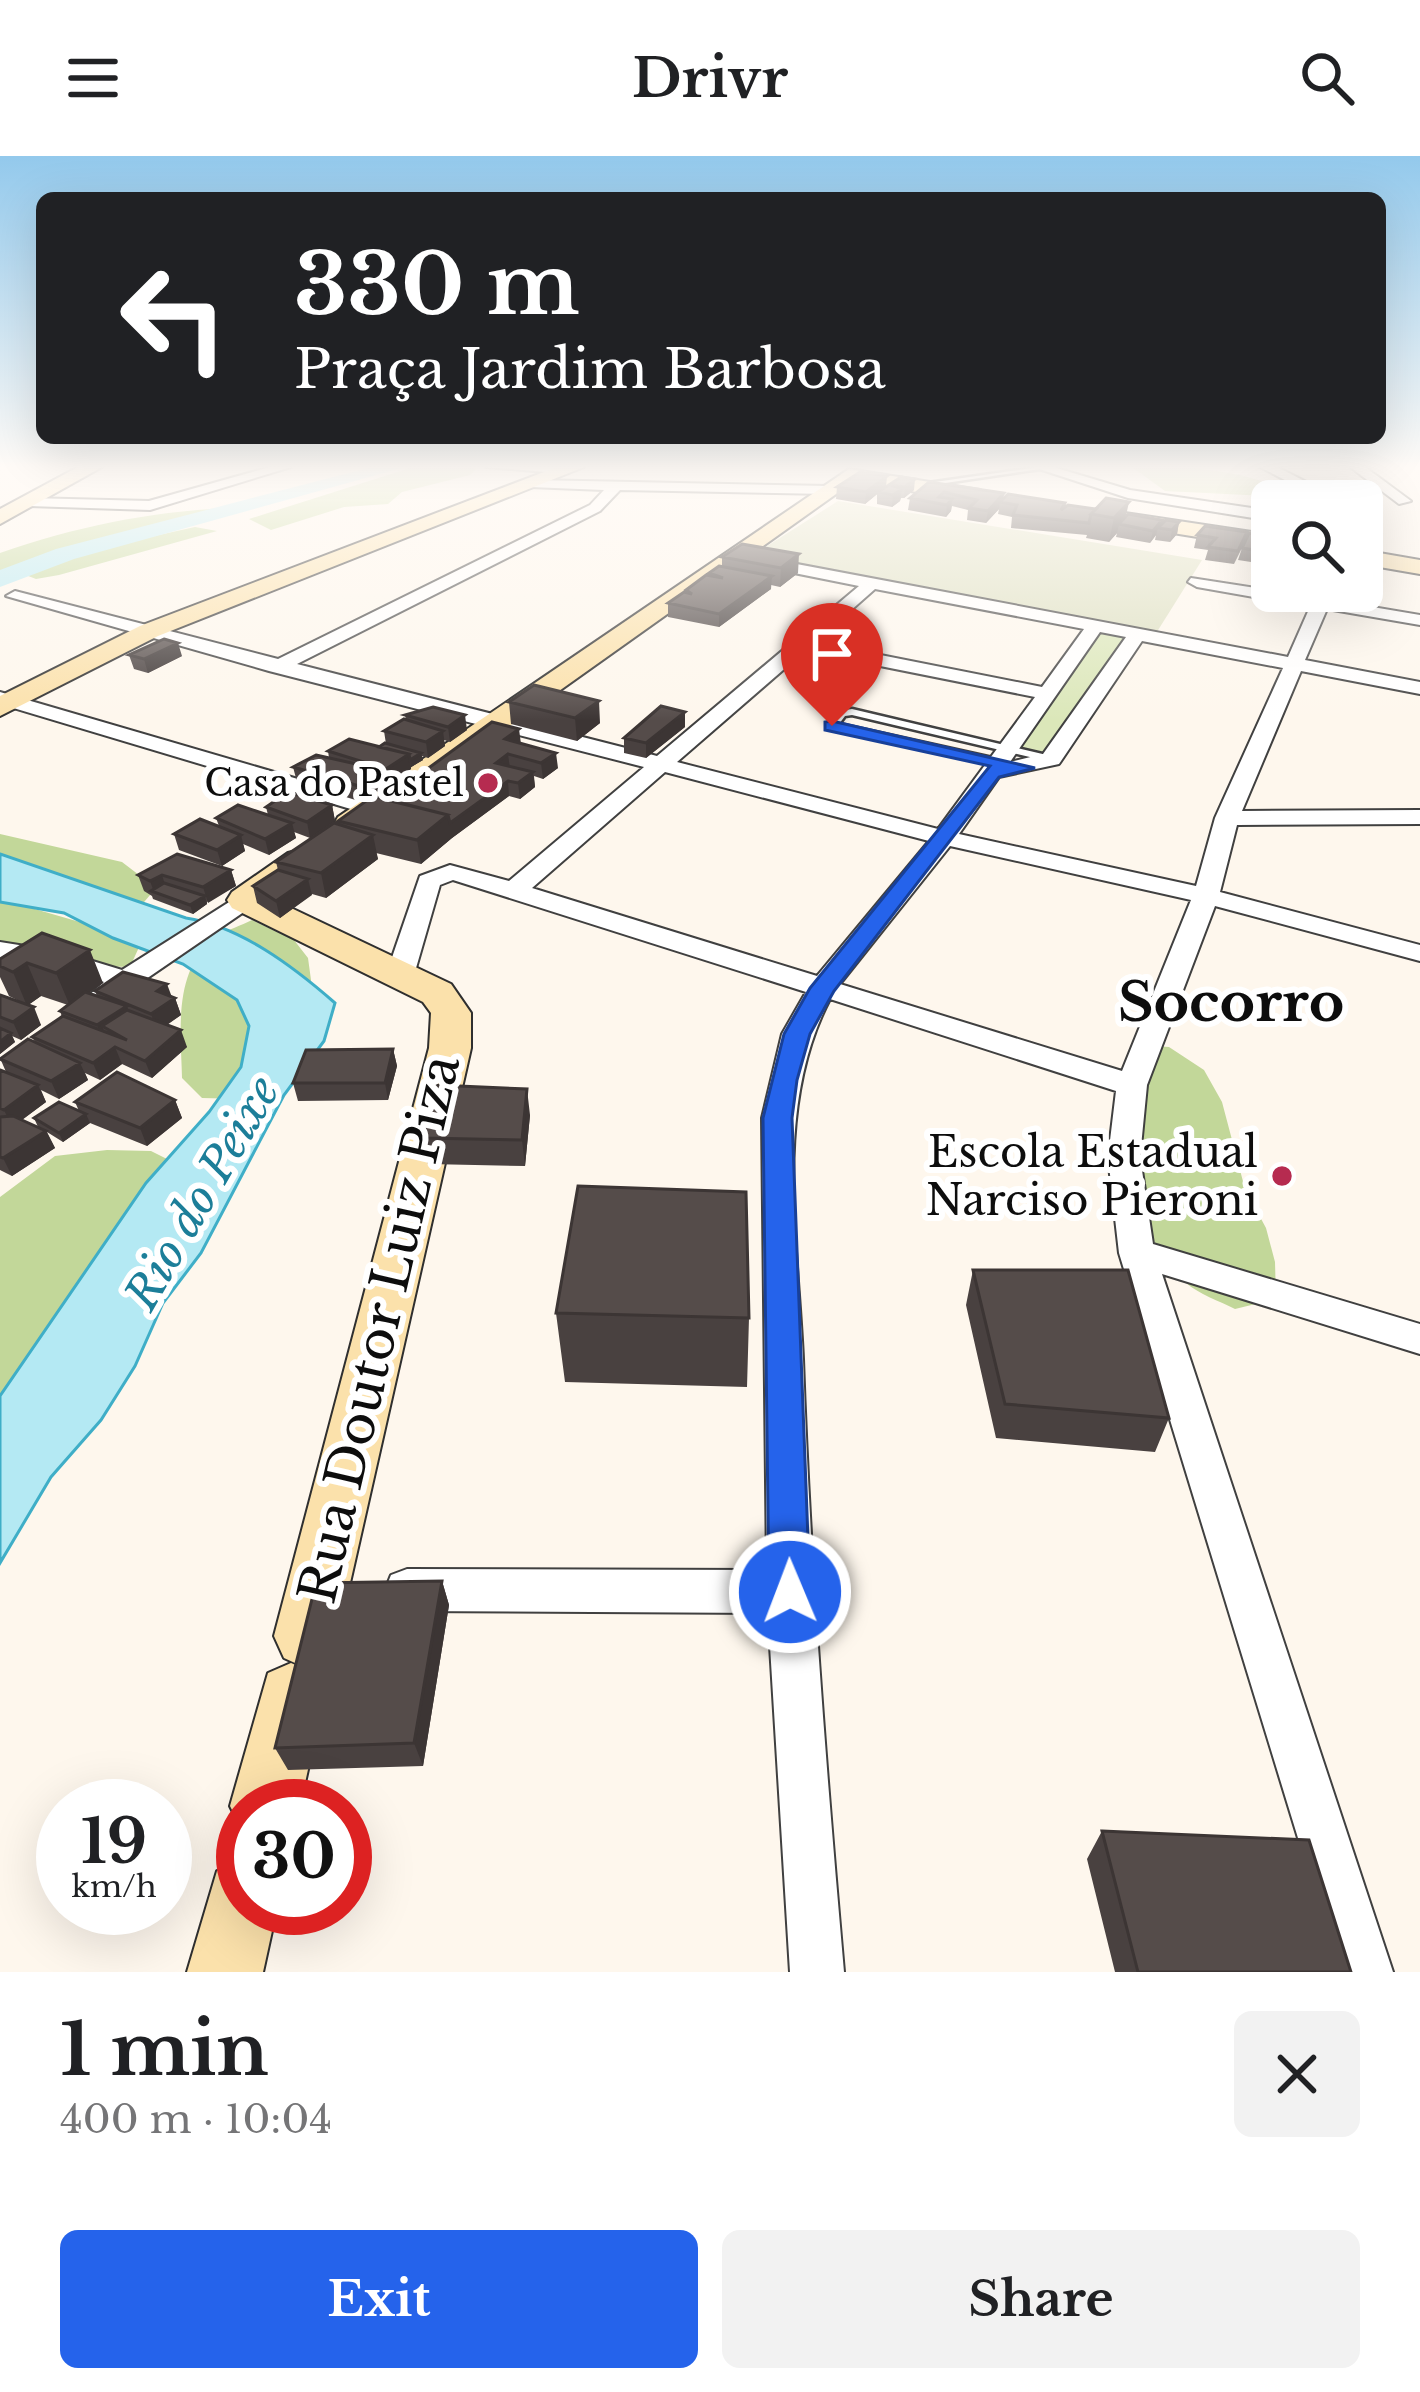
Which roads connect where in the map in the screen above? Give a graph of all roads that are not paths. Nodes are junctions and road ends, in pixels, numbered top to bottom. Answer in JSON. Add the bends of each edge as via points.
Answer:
{"nodes":[{"id":1,"x":357,"y":552,"type":"edge"},
{"id":2,"x":507,"y":552,"type":"edge"},
{"id":3,"x":738,"y":552,"type":"edge"},
{"id":4,"x":732,"y":556,"type":"junction"},
{"id":5,"x":1383,"y":561,"type":"edge"},
{"id":6,"x":1420,"y":567,"type":"edge"},
{"id":7,"x":1197,"y":582,"type":"dead end"},
{"id":8,"x":870,"y":584,"type":"junction"},
{"id":9,"x":1251,"y":588,"type":"edge"},
{"id":10,"x":15,"y":596,"type":"dead end"},
{"id":11,"x":1383,"y":611,"type":"edge"},
{"id":12,"x":1317,"y":612,"type":"edge"},
{"id":13,"x":1420,"y":620,"type":"edge"},
{"id":14,"x":1095,"y":627,"type":"junction"},
{"id":15,"x":149,"y":631,"type":"junction"},
{"id":16,"x":1137,"y":635,"type":"junction"},
{"id":17,"x":799,"y":644,"type":"junction"},
{"id":18,"x":1295,"y":663,"type":"junction"},
{"id":19,"x":276,"y":667,"type":"junction"},
{"id":20,"x":1420,"y":688,"type":"edge"},
{"id":21,"x":1044,"y":693,"type":"junction"},
{"id":22,"x":4,"y":702,"type":"edge"},
{"id":23,"x":492,"y":721,"type":"junction"},
{"id":24,"x":1005,"y":763,"type":"junction"},
{"id":25,"x":660,"y":765,"type":"junction"},
{"id":26,"x":372,"y":808,"type":"junction"},
{"id":27,"x":1420,"y":817,"type":"edge"},
{"id":28,"x":1228,"y":818,"type":"junction"},
{"id":29,"x":944,"y":838,"type":"junction"},
{"id":30,"x":516,"y":888,"type":"junction"},
{"id":31,"x":1206,"y":896,"type":"junction"},
{"id":32,"x":238,"y":904,"type":"junction"},
{"id":33,"x":0,"y":950,"type":"edge"},
{"id":34,"x":1420,"y":952,"type":"edge"},
{"id":35,"x":400,"y":974,"type":"junction"},
{"id":36,"x":130,"y":977,"type":"junction"},
{"id":37,"x":822,"y":988,"type":"junction"},
{"id":38,"x":72,"y":1015,"type":"edge"},
{"id":39,"x":1132,"y":1085,"type":"junction"},
{"id":40,"x":1137,"y":1252,"type":"junction"},
{"id":41,"x":1420,"y":1339,"type":"edge"},
{"id":42,"x":317,"y":1589,"type":"junction"},
{"id":43,"x":790,"y":1592,"type":"junction"},
{"id":44,"x":271,"y":1779,"type":"edge"},
{"id":45,"x":234,"y":1935,"type":"edge"},
{"id":46,"x":225,"y":1972,"type":"edge"},
{"id":47,"x":818,"y":1972,"type":"edge"},
{"id":48,"x":1366,"y":1972,"type":"edge"}],
"edges":[{"from":1,"to":15,"type":"street"},
{"from":2,"to":19,"type":"street"},
{"from":3,"to":4,"type":"street"},
{"from":4,"to":8,"type":"street"},
{"from":4,"to":23,"type":"street"},
{"from":5,"to":6,"type":"street"},
{"from":7,"to":9,"type":"street"},
{"from":8,"to":14,"type":"street"},
{"from":8,"to":17,"type":"street"},
{"from":10,"to":15,"type":"street"},
{"from":11,"to":13,"type":"street"},
{"from":12,"to":18,"type":"street"},
{"from":14,"to":16,"type":"street"},
{"from":14,"to":21,"type":"street"},
{"from":15,"to":19,"type":"street"},
{"from":15,"to":22,"type":"street"},
{"from":16,"to":18,"type":"street"},
{"from":16,"to":24,"type":"street","via":[[1051,759]]},
{"from":17,"to":21,"type":"street"},
{"from":17,"to":25,"type":"street"},
{"from":18,"to":20,"type":"street"},
{"from":18,"to":28,"type":"street"},
{"from":19,"to":23,"type":"street"},
{"from":21,"to":24,"type":"street"},
{"from":22,"to":26,"type":"street"},
{"from":23,"to":25,"type":"street"},
{"from":23,"to":26,"type":"street"},
{"from":24,"to":24,"type":"lane","via":[[852,712],[832,726]]},
{"from":24,"to":29,"type":"street"},
{"from":25,"to":29,"type":"street"},
{"from":25,"to":30,"type":"street"},
{"from":26,"to":32,"type":"street"},
{"from":27,"to":28,"type":"street"},
{"from":28,"to":31,"type":"street"},
{"from":29,"to":31,"type":"street"},
{"from":29,"to":37,"type":"street"},
{"from":30,"to":35,"type":"street","via":[[450,872],[429,881]]},
{"from":30,"to":37,"type":"street"},
{"from":31,"to":34,"type":"street"},
{"from":31,"to":39,"type":"street"},
{"from":32,"to":35,"type":"street","name":"Rua Doutor Luiz Piza"},
{"from":32,"to":36,"type":"street"},
{"from":33,"to":36,"type":"street"},
{"from":35,"to":42,"type":"street","name":"Rua Doutor Luiz Piza","via":[[436,993],[451,1013],[450,1048]]},
{"from":36,"to":38,"type":"street"},
{"from":37,"to":39,"type":"street"},
{"from":37,"to":43,"type":"street","via":[[797,1034],[778,1118]]},
{"from":39,"to":40,"type":"street","via":[[1124,1157]]},
{"from":40,"to":41,"type":"street"},
{"from":40,"to":48,"type":"street"},
{"from":42,"to":43,"type":"street"},
{"from":42,"to":44,"type":"street","name":"Rua Doutor Luiz Piza"},
{"from":43,"to":47,"type":"street"},
{"from":45,"to":46,"type":"street"}]}
